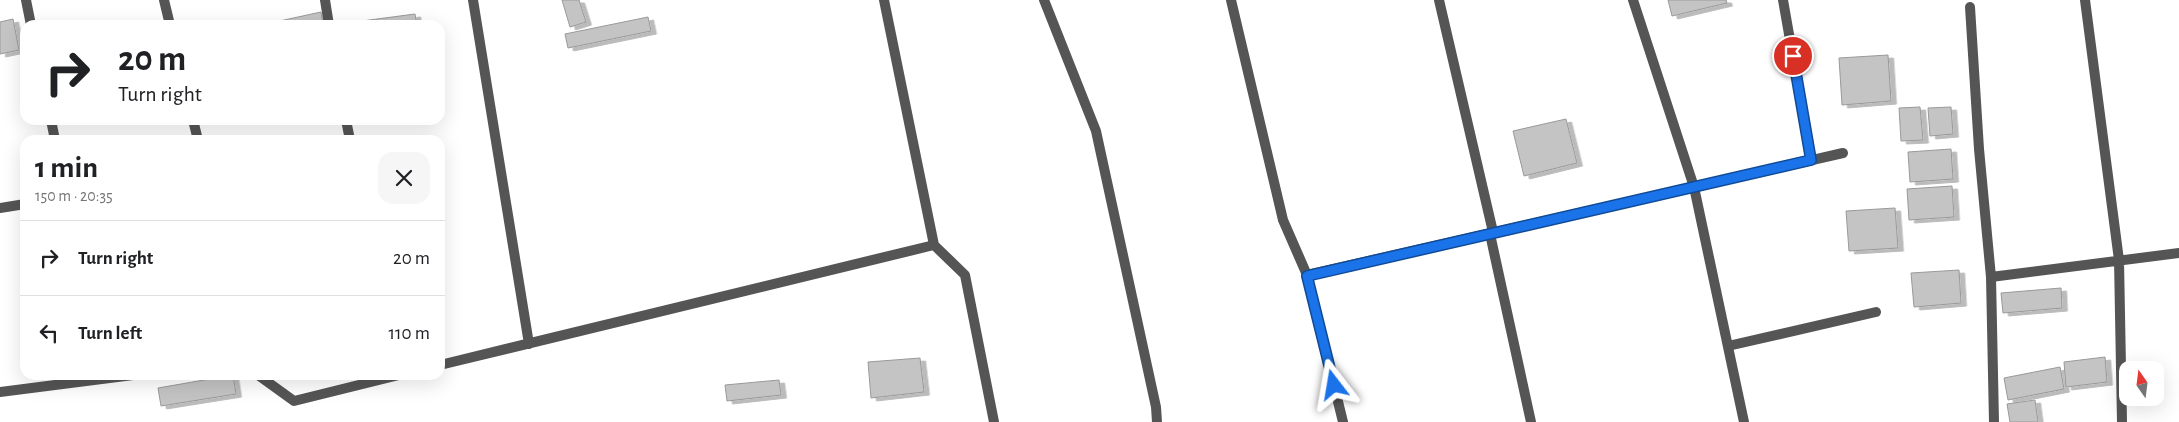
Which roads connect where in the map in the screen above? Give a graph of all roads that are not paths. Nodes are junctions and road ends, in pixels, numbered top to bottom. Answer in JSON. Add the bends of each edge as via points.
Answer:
{"nodes":[{"id":1,"x":26,"y":0,"type":"edge"},
{"id":2,"x":164,"y":0,"type":"edge"},
{"id":3,"x":325,"y":0,"type":"edge"},
{"id":4,"x":473,"y":0,"type":"edge"},
{"id":5,"x":884,"y":0,"type":"edge"},
{"id":6,"x":1044,"y":0,"type":"edge"},
{"id":7,"x":1231,"y":0,"type":"edge"},
{"id":8,"x":1439,"y":0,"type":"edge"},
{"id":9,"x":1633,"y":0,"type":"edge"},
{"id":10,"x":1783,"y":0,"type":"edge"},
{"id":11,"x":2085,"y":0,"type":"edge"},
{"id":12,"x":1970,"y":7,"type":"dead end"},
{"id":13,"x":30,"y":20,"type":"edge"},
{"id":14,"x":169,"y":20,"type":"edge"},
{"id":15,"x":328,"y":20,"type":"edge"},
{"id":16,"x":1843,"y":153,"type":"dead end"},
{"id":17,"x":1811,"y":160,"type":"junction"},
{"id":18,"x":1694,"y":187,"type":"junction"},
{"id":19,"x":20,"y":205,"type":"edge"},
{"id":20,"x":0,"y":208,"type":"edge"},
{"id":21,"x":1490,"y":234,"type":"junction"},
{"id":22,"x":934,"y":245,"type":"junction"},
{"id":23,"x":2179,"y":253,"type":"edge"},
{"id":24,"x":2120,"y":260,"type":"junction"},
{"id":25,"x":1307,"y":276,"type":"junction"},
{"id":26,"x":1991,"y":276,"type":"junction"},
{"id":27,"x":1876,"y":312,"type":"dead end"},
{"id":28,"x":529,"y":344,"type":"junction"},
{"id":29,"x":1728,"y":346,"type":"junction"},
{"id":30,"x":445,"y":364,"type":"edge"},
{"id":31,"x":94,"y":380,"type":"edge"},
{"id":32,"x":265,"y":380,"type":"edge"},
{"id":33,"x":378,"y":380,"type":"edge"},
{"id":34,"x":0,"y":392,"type":"edge"},
{"id":35,"x":994,"y":422,"type":"edge"},
{"id":36,"x":1157,"y":422,"type":"edge"},
{"id":37,"x":1343,"y":422,"type":"edge"},
{"id":38,"x":1531,"y":422,"type":"edge"},
{"id":39,"x":1744,"y":422,"type":"edge"},
{"id":40,"x":1994,"y":422,"type":"edge"},
{"id":41,"x":2122,"y":422,"type":"edge"}],
"edges":[{"from":1,"to":13,"type":"street"},
{"from":2,"to":14,"type":"street"},
{"from":3,"to":15,"type":"street"},
{"from":4,"to":28,"type":"street"},
{"from":5,"to":22,"type":"street"},
{"from":6,"to":36,"type":"street","via":[[1096,132]]},
{"from":7,"to":25,"type":"street","via":[[1283,220]]},
{"from":8,"to":21,"type":"street","via":[[1493,232]]},
{"from":9,"to":18,"type":"street"},
{"from":10,"to":17,"type":"street"},
{"from":11,"to":24,"type":"street"},
{"from":12,"to":26,"type":"street"},
{"from":16,"to":17,"type":"street"},
{"from":17,"to":18,"type":"street"},
{"from":18,"to":21,"type":"street"},
{"from":18,"to":29,"type":"street"},
{"from":19,"to":20,"type":"street"},
{"from":21,"to":25,"type":"street"},
{"from":21,"to":38,"type":"street"},
{"from":22,"to":28,"type":"street"},
{"from":22,"to":35,"type":"street","via":[[965,275]]},
{"from":23,"to":24,"type":"street"},
{"from":24,"to":26,"type":"street"},
{"from":24,"to":41,"type":"street"},
{"from":25,"to":37,"type":"street"},
{"from":26,"to":40,"type":"street"},
{"from":27,"to":29,"type":"street"},
{"from":28,"to":30,"type":"street"},
{"from":29,"to":39,"type":"street"},
{"from":31,"to":34,"type":"street"},
{"from":32,"to":33,"type":"street","via":[[294,401]]}]}
